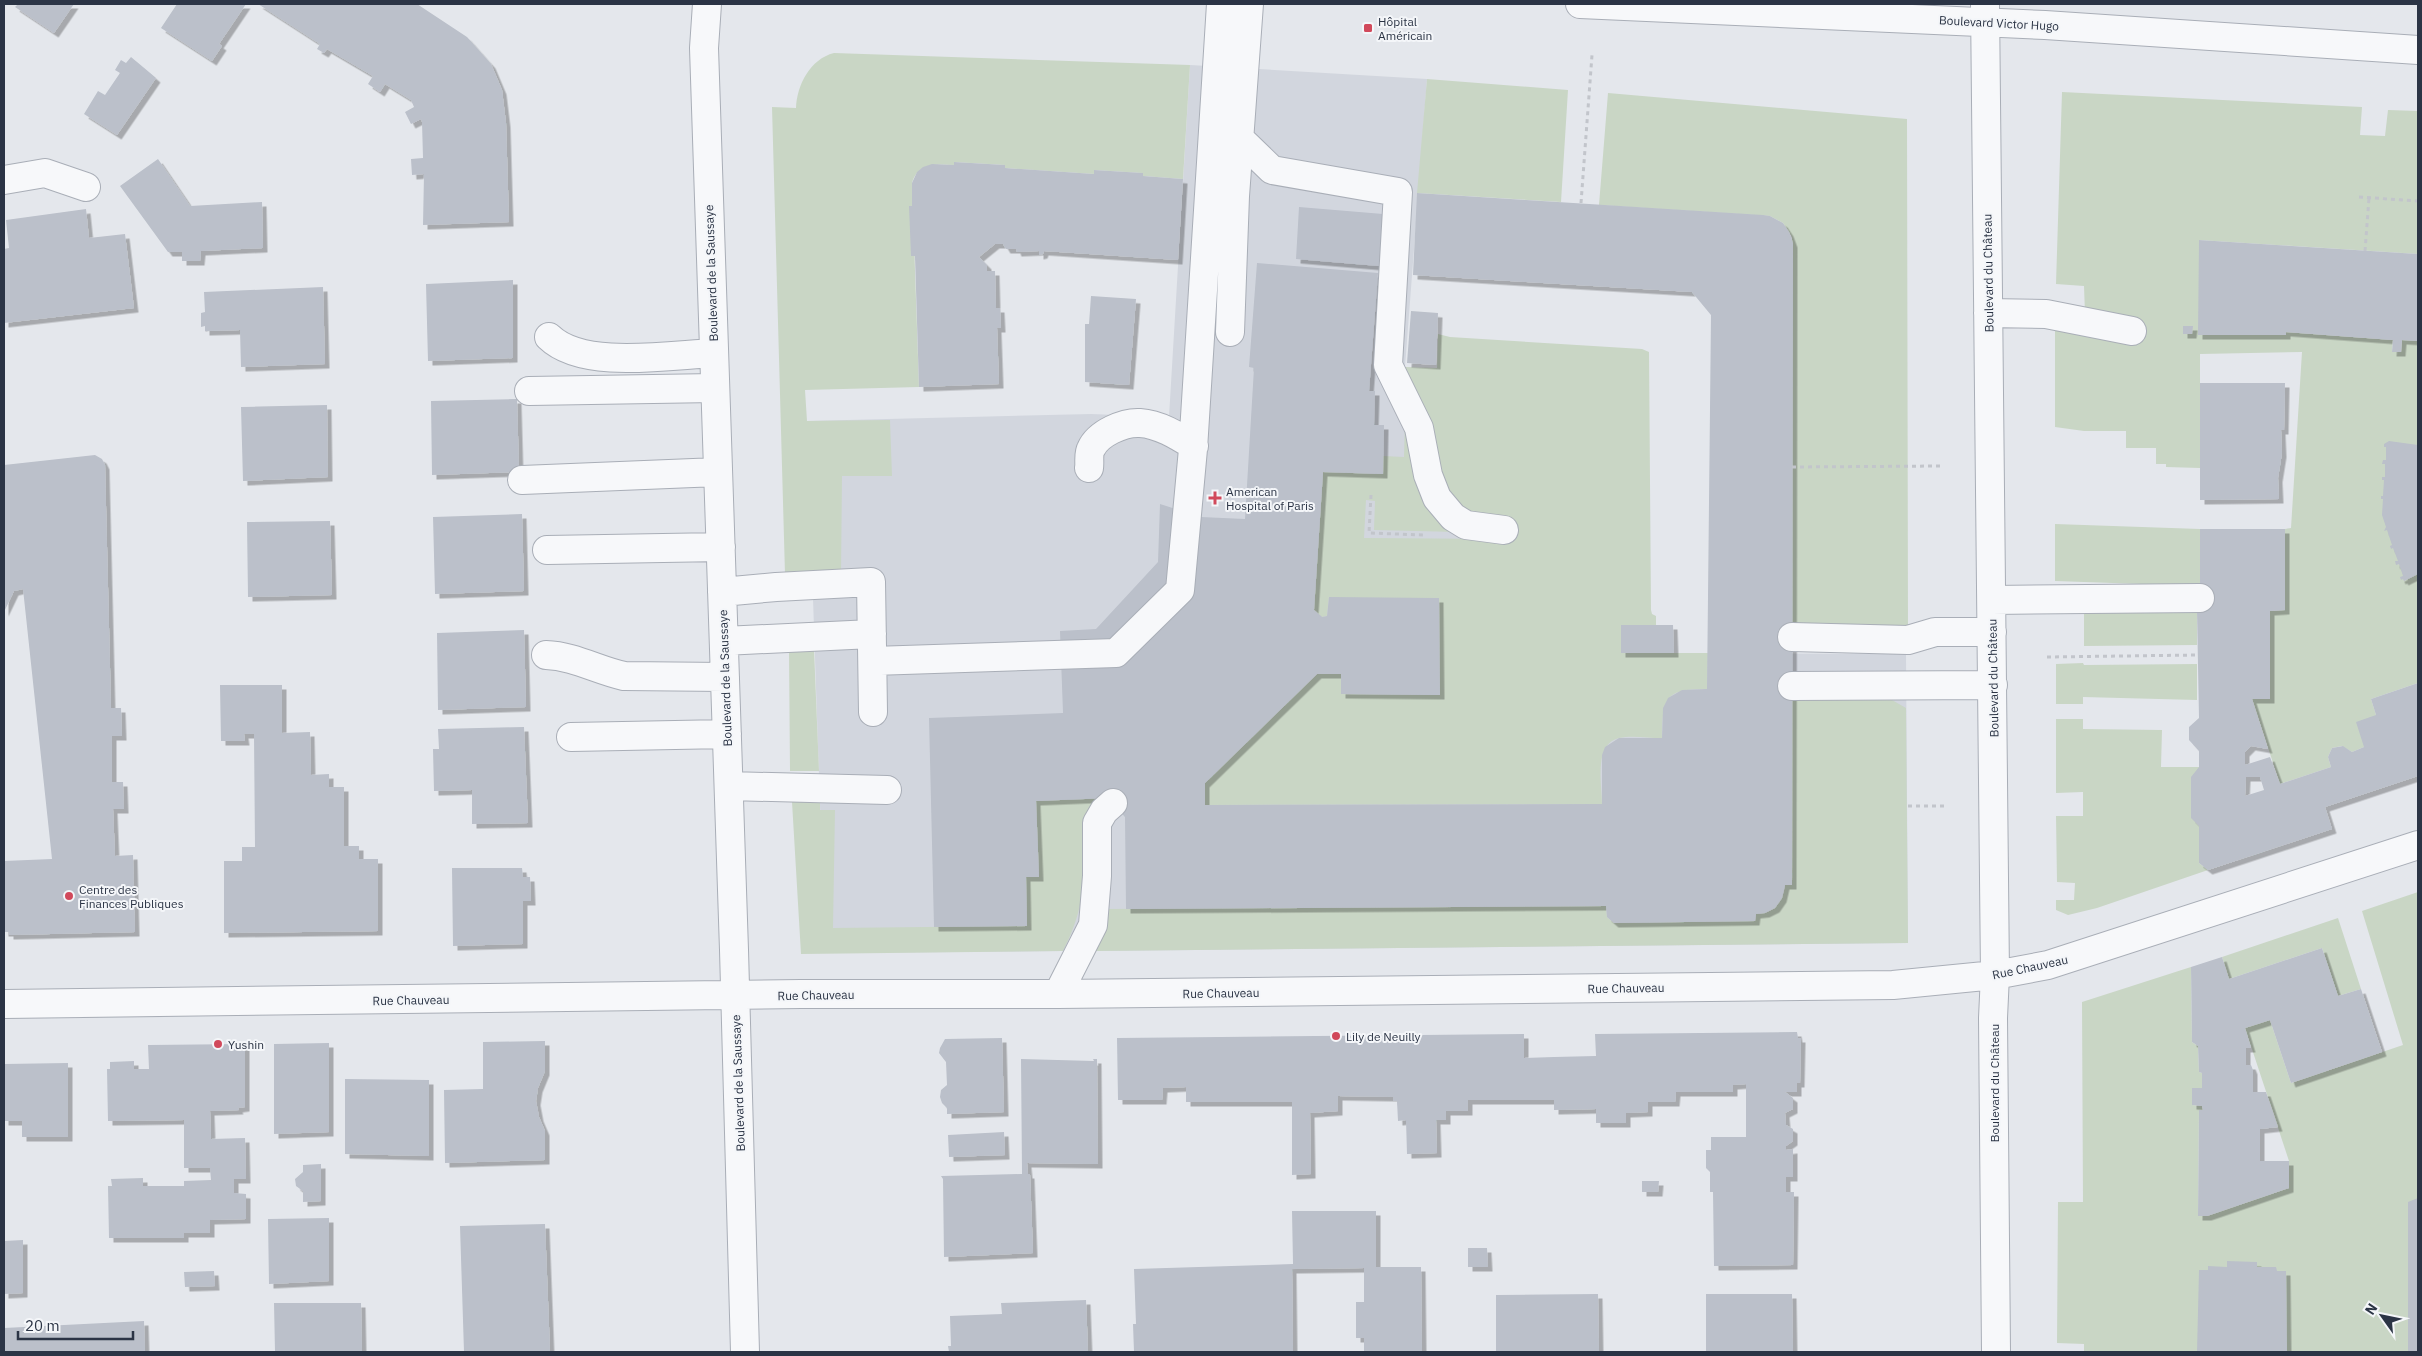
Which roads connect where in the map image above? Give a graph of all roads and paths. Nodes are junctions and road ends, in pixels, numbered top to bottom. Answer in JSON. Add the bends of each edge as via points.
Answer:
{"nodes":[{"id":1,"x":707,"y":4,"type":"edge"},
{"id":2,"x":1222,"y":4,"type":"edge"},
{"id":3,"x":1249,"y":4,"type":"edge"},
{"id":4,"x":1580,"y":4,"type":"edge"},
{"id":5,"x":1985,"y":13,"type":"edge"},
{"id":6,"x":2418,"y":50,"type":"edge"},
{"id":7,"x":1592,"y":55,"type":"dead end"},
{"id":8,"x":1239,"y":138,"type":"junction"},
{"id":9,"x":4,"y":180,"type":"edge"},
{"id":10,"x":86,"y":187,"type":"dead end"},
{"id":11,"x":2360,"y":197,"type":"dead end"},
{"id":12,"x":2369,"y":198,"type":"junction"},
{"id":13,"x":2418,"y":201,"type":"edge"},
{"id":14,"x":1581,"y":203,"type":"dead end"},
{"id":15,"x":2365,"y":251,"type":"dead end"},
{"id":16,"x":1988,"y":313,"type":"junction"},
{"id":17,"x":2132,"y":331,"type":"dead end"},
{"id":18,"x":1230,"y":332,"type":"dead end"},
{"id":19,"x":548,"y":337,"type":"dead end"},
{"id":20,"x":714,"y":353,"type":"junction"},
{"id":21,"x":715,"y":388,"type":"junction"},
{"id":22,"x":529,"y":391,"type":"dead end"},
{"id":23,"x":1194,"y":446,"type":"junction"},
{"id":24,"x":1942,"y":466,"type":"dead end"},
{"id":25,"x":1792,"y":467,"type":"dead end"},
{"id":26,"x":1089,"y":468,"type":"dead end"},
{"id":27,"x":718,"y":472,"type":"junction"},
{"id":28,"x":522,"y":480,"type":"dead end"},
{"id":29,"x":1371,"y":495,"type":"dead end"},
{"id":30,"x":1466,"y":525,"type":"junction"},
{"id":31,"x":1504,"y":530,"type":"dead end"},
{"id":32,"x":721,"y":547,"type":"junction"},
{"id":33,"x":547,"y":550,"type":"dead end"},
{"id":34,"x":722,"y":592,"type":"junction"},
{"id":35,"x":2200,"y":598,"type":"dead end"},
{"id":36,"x":1992,"y":600,"type":"junction"},
{"id":37,"x":1992,"y":632,"type":"junction"},
{"id":38,"x":872,"y":634,"type":"junction"},
{"id":39,"x":1792,"y":636,"type":"dead end"},
{"id":40,"x":724,"y":641,"type":"junction"},
{"id":41,"x":546,"y":655,"type":"dead end"},
{"id":42,"x":2197,"y":655,"type":"dead end"},
{"id":43,"x":2047,"y":657,"type":"dead end"},
{"id":44,"x":873,"y":661,"type":"junction"},
{"id":45,"x":725,"y":676,"type":"junction"},
{"id":46,"x":1792,"y":677,"type":"dead end"},
{"id":47,"x":1993,"y":677,"type":"junction"},
{"id":48,"x":873,"y":712,"type":"dead end"},
{"id":49,"x":727,"y":734,"type":"junction"},
{"id":50,"x":570,"y":737,"type":"dead end"},
{"id":51,"x":729,"y":786,"type":"junction"},
{"id":52,"x":887,"y":790,"type":"dead end"},
{"id":53,"x":1113,"y":803,"type":"dead end"},
{"id":54,"x":1908,"y":806,"type":"dead end"},
{"id":55,"x":1945,"y":806,"type":"dead end"},
{"id":56,"x":2418,"y":845,"type":"edge"},
{"id":57,"x":1995,"y":975,"type":"junction"},
{"id":58,"x":1058,"y":994,"type":"junction"},
{"id":59,"x":736,"y":996,"type":"junction"},
{"id":60,"x":4,"y":1004,"type":"edge"},
{"id":61,"x":745,"y":1352,"type":"edge"},
{"id":62,"x":1996,"y":1352,"type":"edge"}],
"edges":[{"from":1,"to":20,"type":"street","name":"Boulevard de la Saussaye","via":[[704,48]]},
{"from":2,"to":23,"type":"street"},
{"from":3,"to":8,"type":"street"},
{"from":4,"to":5,"type":"street","name":"Boulevard Victor Hugo"},
{"from":5,"to":6,"type":"street","name":"Boulevard Victor Hugo"},
{"from":5,"to":16,"type":"street","name":"Boulevard du Château"},
{"from":7,"to":14,"type":"path"},
{"from":8,"to":18,"type":"street"},
{"from":8,"to":30,"type":"street","via":[[1272,170],[1398,192],[1388,365],[1419,428],[1428,475],[1437,498],[1453,517]]},
{"from":9,"to":10,"type":"street","via":[[45,173]]},
{"from":11,"to":12,"type":"path"},
{"from":12,"to":13,"type":"path"},
{"from":12,"to":15,"type":"path"},
{"from":16,"to":17,"type":"street","via":[[2046,314]]},
{"from":16,"to":36,"type":"street","name":"Boulevard du Château"},
{"from":19,"to":20,"type":"street","via":[[565,349],[597,356]]},
{"from":20,"to":21,"type":"street","name":"Boulevard de la Saussaye"},
{"from":21,"to":22,"type":"street"},
{"from":21,"to":27,"type":"street","name":"Boulevard de la Saussaye"},
{"from":23,"to":26,"type":"street","via":[[1156,426],[1126,424],[1099,438],[1090,450]]},
{"from":23,"to":44,"type":"street","via":[[1180,590],[1116,653]]},
{"from":24,"to":25,"type":"path"},
{"from":27,"to":28,"type":"street"},
{"from":27,"to":32,"type":"street","name":"Boulevard de la Saussaye"},
{"from":29,"to":30,"type":"path","via":[[1369,534],[1460,535]]},
{"from":30,"to":31,"type":"street"},
{"from":32,"to":33,"type":"street"},
{"from":32,"to":34,"type":"street","name":"Boulevard de la Saussaye"},
{"from":34,"to":38,"type":"street","via":[[871,582]]},
{"from":34,"to":40,"type":"street","name":"Boulevard de la Saussaye"},
{"from":35,"to":36,"type":"street"},
{"from":36,"to":37,"type":"street","name":"Boulevard du Château"},
{"from":37,"to":39,"type":"street","via":[[1935,632],[1908,640]]},
{"from":37,"to":47,"type":"street","name":"Boulevard du Château"},
{"from":38,"to":40,"type":"street"},
{"from":38,"to":44,"type":"street"},
{"from":40,"to":45,"type":"street","name":"Boulevard de la Saussaye"},
{"from":41,"to":45,"type":"street","via":[[572,658],[624,676]]},
{"from":42,"to":43,"type":"path"},
{"from":44,"to":48,"type":"street"},
{"from":45,"to":49,"type":"street","name":"Boulevard de la Saussaye"},
{"from":46,"to":47,"type":"street"},
{"from":47,"to":57,"type":"street","name":"Boulevard du Château"},
{"from":49,"to":50,"type":"street"},
{"from":49,"to":51,"type":"street","name":"Boulevard de la Saussaye"},
{"from":51,"to":52,"type":"street"},
{"from":51,"to":59,"type":"street","name":"Boulevard de la Saussaye"},
{"from":53,"to":58,"type":"street","via":[[1097,823],[1093,925]]},
{"from":54,"to":55,"type":"path"},
{"from":56,"to":57,"type":"street","name":"Rue Chauveau","via":[[2048,965]]},
{"from":57,"to":58,"type":"street","name":"Rue Chauveau","via":[[1893,985]]},
{"from":57,"to":62,"type":"street","name":"Boulevard du Château"},
{"from":58,"to":59,"type":"street","name":"Rue Chauveau"},
{"from":59,"to":60,"type":"street","name":"Rue Chauveau"},
{"from":59,"to":61,"type":"street","name":"Boulevard de la Saussaye"}]}
